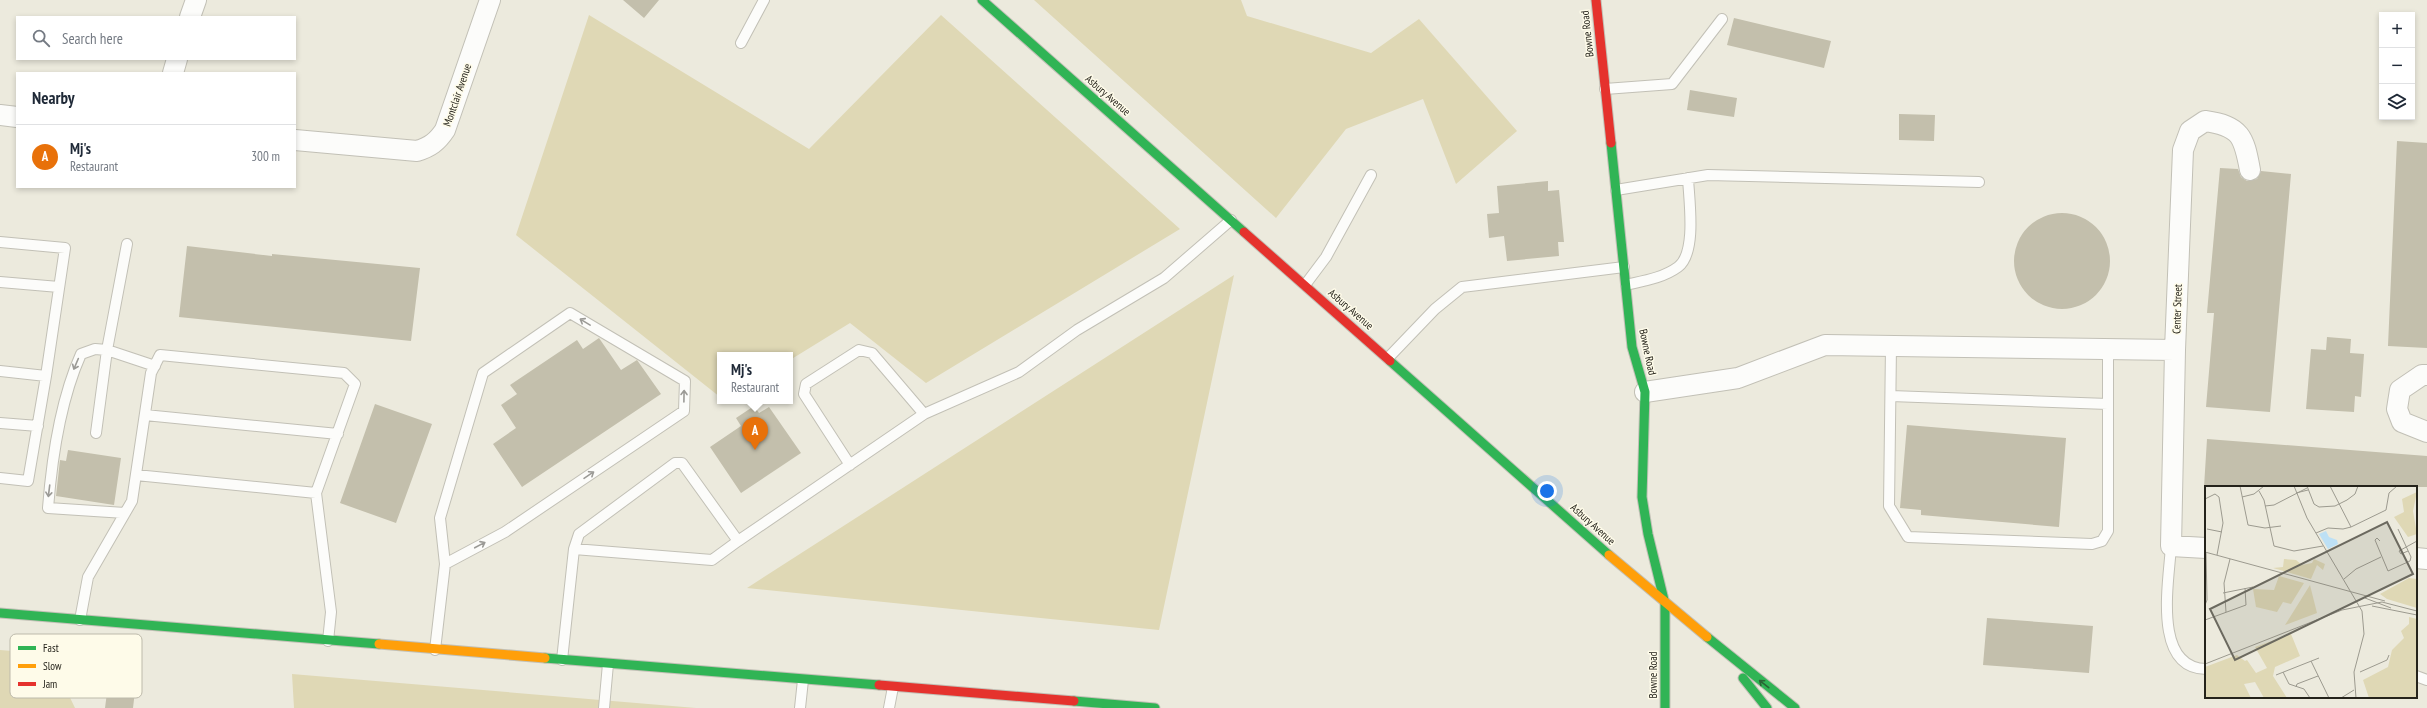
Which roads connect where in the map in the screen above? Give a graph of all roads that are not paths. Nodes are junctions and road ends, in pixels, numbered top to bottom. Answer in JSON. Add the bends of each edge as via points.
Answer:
{"nodes":[{"id":1,"x":196,"y":0,"type":"edge"},
{"id":2,"x":490,"y":0,"type":"edge"},
{"id":3,"x":764,"y":0,"type":"edge"},
{"id":4,"x":982,"y":0,"type":"edge"},
{"id":5,"x":1596,"y":0,"type":"edge"},
{"id":6,"x":190,"y":16,"type":"edge"},
{"id":7,"x":1722,"y":20,"type":"dead end"},
{"id":8,"x":741,"y":43,"type":"dead end"},
{"id":9,"x":177,"y":60,"type":"edge"},
{"id":10,"x":173,"y":72,"type":"edge"},
{"id":11,"x":1605,"y":89,"type":"junction"},
{"id":12,"x":0,"y":116,"type":"edge"},
{"id":13,"x":16,"y":117,"type":"edge"},
{"id":14,"x":296,"y":140,"type":"edge"},
{"id":15,"x":2250,"y":170,"type":"dead end"},
{"id":16,"x":1371,"y":175,"type":"dead end"},
{"id":17,"x":1688,"y":178,"type":"junction"},
{"id":18,"x":1979,"y":182,"type":"dead end"},
{"id":19,"x":1616,"y":190,"type":"junction"},
{"id":20,"x":1231,"y":220,"type":"junction"},
{"id":21,"x":0,"y":242,"type":"edge"},
{"id":22,"x":127,"y":244,"type":"dead end"},
{"id":23,"x":1624,"y":267,"type":"junction"},
{"id":24,"x":0,"y":282,"type":"edge"},
{"id":25,"x":1305,"y":285,"type":"junction"},
{"id":26,"x":1626,"y":285,"type":"junction"},
{"id":27,"x":59,"y":287,"type":"junction"},
{"id":28,"x":1891,"y":346,"type":"junction"},
{"id":29,"x":107,"y":350,"type":"junction"},
{"id":30,"x":2108,"y":350,"type":"junction"},
{"id":31,"x":2175,"y":350,"type":"junction"},
{"id":32,"x":1388,"y":358,"type":"junction"},
{"id":33,"x":155,"y":366,"type":"junction"},
{"id":34,"x":0,"y":371,"type":"edge"},
{"id":35,"x":2427,"y":375,"type":"edge"},
{"id":36,"x":46,"y":376,"type":"junction"},
{"id":37,"x":1645,"y":392,"type":"junction"},
{"id":38,"x":1891,"y":396,"type":"junction"},
{"id":39,"x":2108,"y":404,"type":"junction"},
{"id":40,"x":924,"y":414,"type":"junction"},
{"id":41,"x":145,"y":415,"type":"junction"},
{"id":42,"x":0,"y":423,"type":"edge"},
{"id":43,"x":38,"y":426,"type":"junction"},
{"id":44,"x":2427,"y":432,"type":"edge"},
{"id":45,"x":96,"y":433,"type":"dead end"},
{"id":46,"x":338,"y":434,"type":"junction"},
{"id":47,"x":850,"y":465,"type":"junction"},
{"id":48,"x":136,"y":475,"type":"junction"},
{"id":49,"x":0,"y":478,"type":"edge"},
{"id":50,"x":316,"y":493,"type":"junction"},
{"id":51,"x":125,"y":513,"type":"junction"},
{"id":52,"x":738,"y":541,"type":"junction"},
{"id":53,"x":2171,"y":546,"type":"junction"},
{"id":54,"x":2205,"y":548,"type":"edge"},
{"id":55,"x":574,"y":549,"type":"junction"},
{"id":56,"x":445,"y":564,"type":"junction"},
{"id":57,"x":1665,"y":604,"type":"junction"},
{"id":58,"x":0,"y":613,"type":"edge"},
{"id":59,"x":80,"y":620,"type":"junction"},
{"id":60,"x":1704,"y":636,"type":"junction"},
{"id":61,"x":328,"y":641,"type":"junction"},
{"id":62,"x":435,"y":650,"type":"junction"},
{"id":63,"x":562,"y":660,"type":"junction"},
{"id":64,"x":608,"y":664,"type":"junction"},
{"id":65,"x":2205,"y":669,"type":"edge"},
{"id":66,"x":2417,"y":676,"type":"edge"},
{"id":67,"x":803,"y":680,"type":"junction"},
{"id":68,"x":2427,"y":680,"type":"edge"},
{"id":69,"x":893,"y":687,"type":"junction"},
{"id":70,"x":1100,"y":706,"type":"edge"},
{"id":71,"x":604,"y":708,"type":"edge"},
{"id":72,"x":800,"y":708,"type":"edge"},
{"id":73,"x":889,"y":708,"type":"edge"},
{"id":74,"x":1155,"y":708,"type":"edge"},
{"id":75,"x":1665,"y":708,"type":"edge"},
{"id":76,"x":1767,"y":708,"type":"edge"},
{"id":77,"x":1795,"y":708,"type":"edge"}],
"edges":[{"from":1,"to":6,"type":"street"},
{"from":2,"to":14,"type":"street","name":"Montclair Avenue","via":[[445,130],[434,144],[417,151]]},
{"from":3,"to":8,"type":"lane"},
{"from":4,"to":20,"type":"main road","name":"Asbury Avenue"},
{"from":5,"to":11,"type":"main road","name":"Bowne Road"},
{"from":7,"to":11,"type":"lane","via":[[1672,84]]},
{"from":9,"to":10,"type":"street"},
{"from":11,"to":19,"type":"main road","name":"Bowne Road"},
{"from":12,"to":13,"type":"street"},
{"from":15,"to":31,"type":"street","name":"Center Street","via":[[2247,151],[2240,135],[2225,124],[2205,121],[2190,131],[2183,150]]},
{"from":16,"to":25,"type":"lane","via":[[1326,257]]},
{"from":17,"to":18,"type":"lane","via":[[1708,174]]},
{"from":17,"to":19,"type":"lane"},
{"from":17,"to":26,"type":"lane","via":[[1690,245],[1679,266],[1658,278]]},
{"from":19,"to":23,"type":"main road","name":"Bowne Road"},
{"from":20,"to":25,"type":"main road","name":"Asbury Avenue"},
{"from":20,"to":40,"type":"lane","via":[[1164,278],[1077,330],[1019,372]]},
{"from":21,"to":27,"type":"lane","via":[[65,248]]},
{"from":22,"to":29,"type":"lane"},
{"from":23,"to":26,"type":"main road","name":"Bowne Road"},
{"from":23,"to":32,"type":"lane","via":[[1462,287],[1435,309]]},
{"from":24,"to":27,"type":"lane"},
{"from":25,"to":32,"type":"main road","name":"Asbury Avenue"},
{"from":26,"to":37,"type":"main road","name":"Bowne Road","via":[[1632,346]]},
{"from":27,"to":36,"type":"lane"},
{"from":28,"to":30,"type":"street"},
{"from":28,"to":37,"type":"street","via":[[1825,345],[1738,378]]},
{"from":28,"to":38,"type":"lane"},
{"from":29,"to":33,"type":"lane"},
{"from":29,"to":45,"type":"lane"},
{"from":29,"to":51,"type":"lane","one_way":true,"via":[[95,348],[81,354],[73,372],[55,445],[48,508]]},
{"from":30,"to":31,"type":"street"},
{"from":30,"to":39,"type":"lane"},
{"from":31,"to":53,"type":"street","name":"Center Street"},
{"from":32,"to":57,"type":"main road","name":"Asbury Avenue"},
{"from":33,"to":41,"type":"lane","via":[[151,373]]},
{"from":33,"to":46,"type":"lane","via":[[160,355],[344,373],[355,384]]},
{"from":34,"to":36,"type":"lane"},
{"from":35,"to":44,"type":"street","via":[[2422,375],[2400,390],[2397,410],[2402,422]]},
{"from":36,"to":43,"type":"lane"},
{"from":37,"to":57,"type":"main road","name":"Bowne Road","via":[[1642,497]]},
{"from":38,"to":39,"type":"lane"},
{"from":38,"to":39,"type":"lane","via":[[1889,506],[1908,537],[2092,544],[2102,541],[2108,531]]},
{"from":40,"to":47,"type":"lane"},
{"from":40,"to":47,"type":"lane","via":[[872,353],[859,350],[806,384],[804,394]]},
{"from":41,"to":46,"type":"lane"},
{"from":41,"to":48,"type":"lane"},
{"from":42,"to":43,"type":"lane"},
{"from":43,"to":49,"type":"lane","via":[[28,481]]},
{"from":46,"to":50,"type":"lane"},
{"from":47,"to":52,"type":"lane"},
{"from":48,"to":50,"type":"lane"},
{"from":48,"to":51,"type":"lane","via":[[132,501]]},
{"from":50,"to":61,"type":"lane","via":[[331,612]]},
{"from":51,"to":59,"type":"lane","via":[[88,577]]},
{"from":52,"to":55,"type":"lane","via":[[712,560]]},
{"from":52,"to":55,"type":"lane","via":[[682,463],[675,463],[579,534]]},
{"from":53,"to":54,"type":"street"},
{"from":53,"to":65,"type":"lane","via":[[2167,618],[2172,649],[2184,663],[2197,669]]},
{"from":55,"to":63,"type":"lane"},
{"from":56,"to":56,"type":"lane","one_way":true,"via":[[505,532],[684,411],[685,382],[570,313],[483,373],[440,518]]},
{"from":56,"to":62,"type":"lane"},
{"from":57,"to":60,"type":"main road","name":"Asbury Avenue"},
{"from":57,"to":75,"type":"main road","name":"Bowne Road"},
{"from":58,"to":59,"type":"main road"},
{"from":59,"to":61,"type":"main road"},
{"from":60,"to":76,"type":"main road","name":"Asbury Avenue"},
{"from":77,"to":60,"type":"main road","name":"Asbury Avenue","one_way":true},
{"from":61,"to":62,"type":"main road"},
{"from":62,"to":63,"type":"main road"},
{"from":63,"to":64,"type":"main road"},
{"from":64,"to":67,"type":"main road"},
{"from":64,"to":71,"type":"lane"},
{"from":66,"to":68,"type":"lane"},
{"from":67,"to":69,"type":"main road"},
{"from":67,"to":72,"type":"lane"},
{"from":69,"to":70,"type":"main road"},
{"from":69,"to":73,"type":"lane"},
{"from":70,"to":74,"type":"main road"}]}
